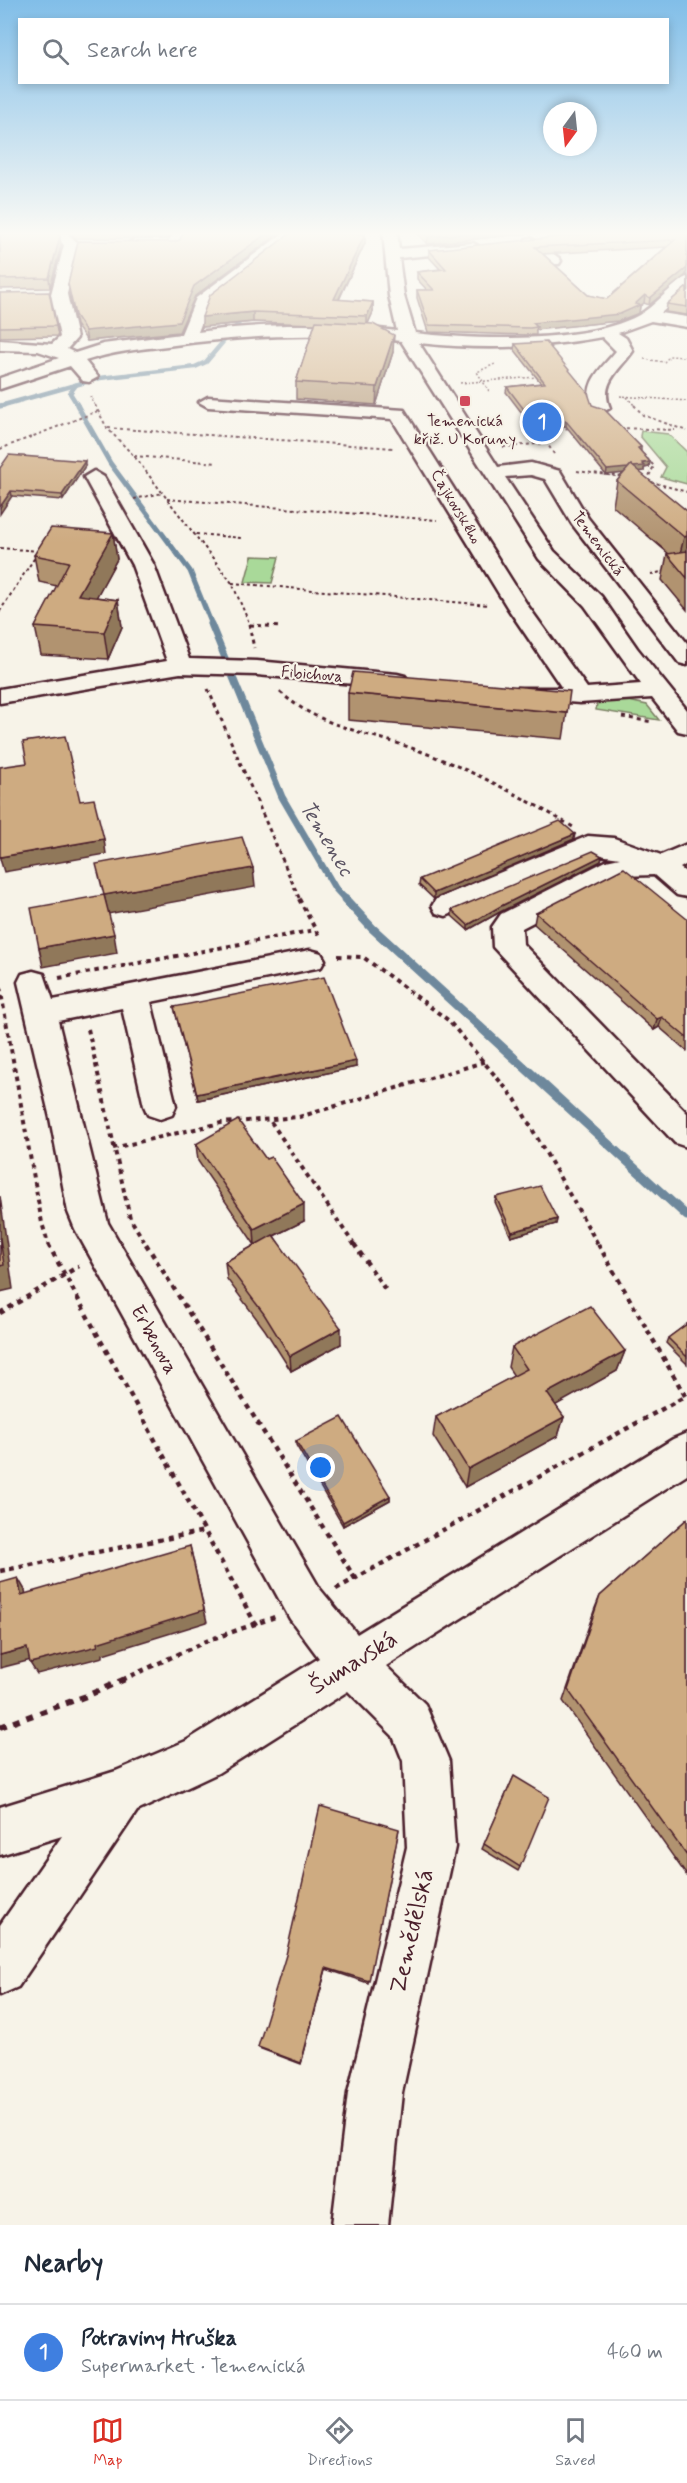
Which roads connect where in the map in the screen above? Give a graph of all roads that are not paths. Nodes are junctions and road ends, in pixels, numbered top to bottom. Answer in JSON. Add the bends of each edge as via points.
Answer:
{"nodes":[{"id":1,"x":68,"y":335,"type":"edge"},
{"id":2,"x":211,"y":335,"type":"edge"},
{"id":3,"x":383,"y":335,"type":"edge"},
{"id":4,"x":405,"y":335,"type":"edge"},
{"id":5,"x":584,"y":335,"type":"edge"},
{"id":6,"x":609,"y":335,"type":"edge"},
{"id":7,"x":188,"y":337,"type":"joint"},
{"id":8,"x":406,"y":338,"type":"junction"},
{"id":9,"x":459,"y":343,"type":"junction"},
{"id":10,"x":0,"y":345,"type":"edge"},
{"id":11,"x":64,"y":354,"type":"junction"},
{"id":12,"x":418,"y":358,"type":"junction"},
{"id":13,"x":0,"y":384,"type":"edge"},
{"id":14,"x":89,"y":385,"type":"road end"},
{"id":15,"x":598,"y":400,"type":"road end"},
{"id":16,"x":208,"y":402,"type":"dead end"},
{"id":17,"x":492,"y":473,"type":"junction"},
{"id":18,"x":94,"y":477,"type":"dead end"},
{"id":19,"x":687,"y":658,"type":"edge"},
{"id":20,"x":45,"y":667,"type":"dead end"},
{"id":21,"x":219,"y":667,"type":"junction"},
{"id":22,"x":129,"y":675,"type":"junction"},
{"id":23,"x":421,"y":683,"type":"edge"},
{"id":24,"x":658,"y":690,"type":"junction"},
{"id":25,"x":502,"y":691,"type":"edge"},
{"id":26,"x":0,"y":696,"type":"edge"},
{"id":27,"x":580,"y":696,"type":"junction"},
{"id":28,"x":687,"y":726,"type":"edge"},
{"id":29,"x":687,"y":853,"type":"edge"},
{"id":30,"x":660,"y":866,"type":"junction"},
{"id":31,"x":687,"y":888,"type":"edge"},
{"id":32,"x":446,"y":906,"type":"dead end"},
{"id":33,"x":322,"y":952,"type":"road end"},
{"id":34,"x":134,"y":995,"type":"junction"},
{"id":35,"x":160,"y":1106,"type":"dead end"},
{"id":36,"x":687,"y":1134,"type":"edge"},
{"id":37,"x":687,"y":1452,"type":"edge"},
{"id":38,"x":351,"y":1663,"type":"junction"},
{"id":39,"x":120,"y":1794,"type":"junction"},
{"id":40,"x":0,"y":1831,"type":"edge"},
{"id":41,"x":0,"y":1970,"type":"edge"},
{"id":42,"x":360,"y":2225,"type":"edge"}],
"edges":[{"from":1,"to":11,"type":"street"},
{"from":2,"to":7,"type":"street"},
{"from":3,"to":8,"type":"street"},
{"from":4,"to":8,"type":"street"},
{"from":5,"to":9,"type":"street","via":[[537,341]]},
{"from":6,"to":15,"type":"street","via":[[625,351]]},
{"from":7,"to":11,"type":"street"},
{"from":8,"to":9,"type":"street"},
{"from":8,"to":12,"type":"street"},
{"from":9,"to":12,"type":"street","via":[[432,349]]},
{"from":10,"to":11,"type":"street","via":[[42,345]]},
{"from":11,"to":13,"type":"street"},
{"from":11,"to":14,"type":"street","via":[[85,370]]},
{"from":12,"to":17,"type":"street"},
{"from":16,"to":27,"type":"street","name":"Čajkovského","via":[[398,414],[518,607]]},
{"from":17,"to":19,"type":"street","name":"Temenická","via":[[557,471],[579,520]]},
{"from":17,"to":24,"type":"street","via":[[546,555],[563,571],[593,623],[629,653]]},
{"from":18,"to":21,"type":"street","via":[[143,565]]},
{"from":20,"to":22,"type":"street"},
{"from":21,"to":22,"type":"street","name":"Fibichova"},
{"from":21,"to":23,"type":"street","name":"Fibichova"},
{"from":22,"to":26,"type":"street","name":"Fibichova"},
{"from":24,"to":27,"type":"street"},
{"from":24,"to":28,"type":"street"},
{"from":25,"to":27,"type":"street"},
{"from":29,"to":30,"type":"street"},
{"from":30,"to":31,"type":"street"},
{"from":30,"to":32,"type":"street","via":[[618,846],[588,845]]},
{"from":30,"to":36,"type":"street","via":[[616,867],[512,921],[506,935],[508,947],[535,977]]},
{"from":33,"to":34,"type":"street"},
{"from":34,"to":35,"type":"street"},
{"from":34,"to":38,"type":"street","name":"Erbenova","via":[[83,1005],[38,998],[86,1212],[305,1604]]},
{"from":37,"to":38,"type":"street","name":"Šumavská"},
{"from":38,"to":39,"type":"street","name":"Šumavská","via":[[202,1757]]},
{"from":38,"to":42,"type":"street","name":"Zemědělská","via":[[409,1720],[426,1761],[431,1847],[375,2093]]},
{"from":39,"to":40,"type":"street","name":"Šumavská"},
{"from":39,"to":41,"type":"street"}]}
